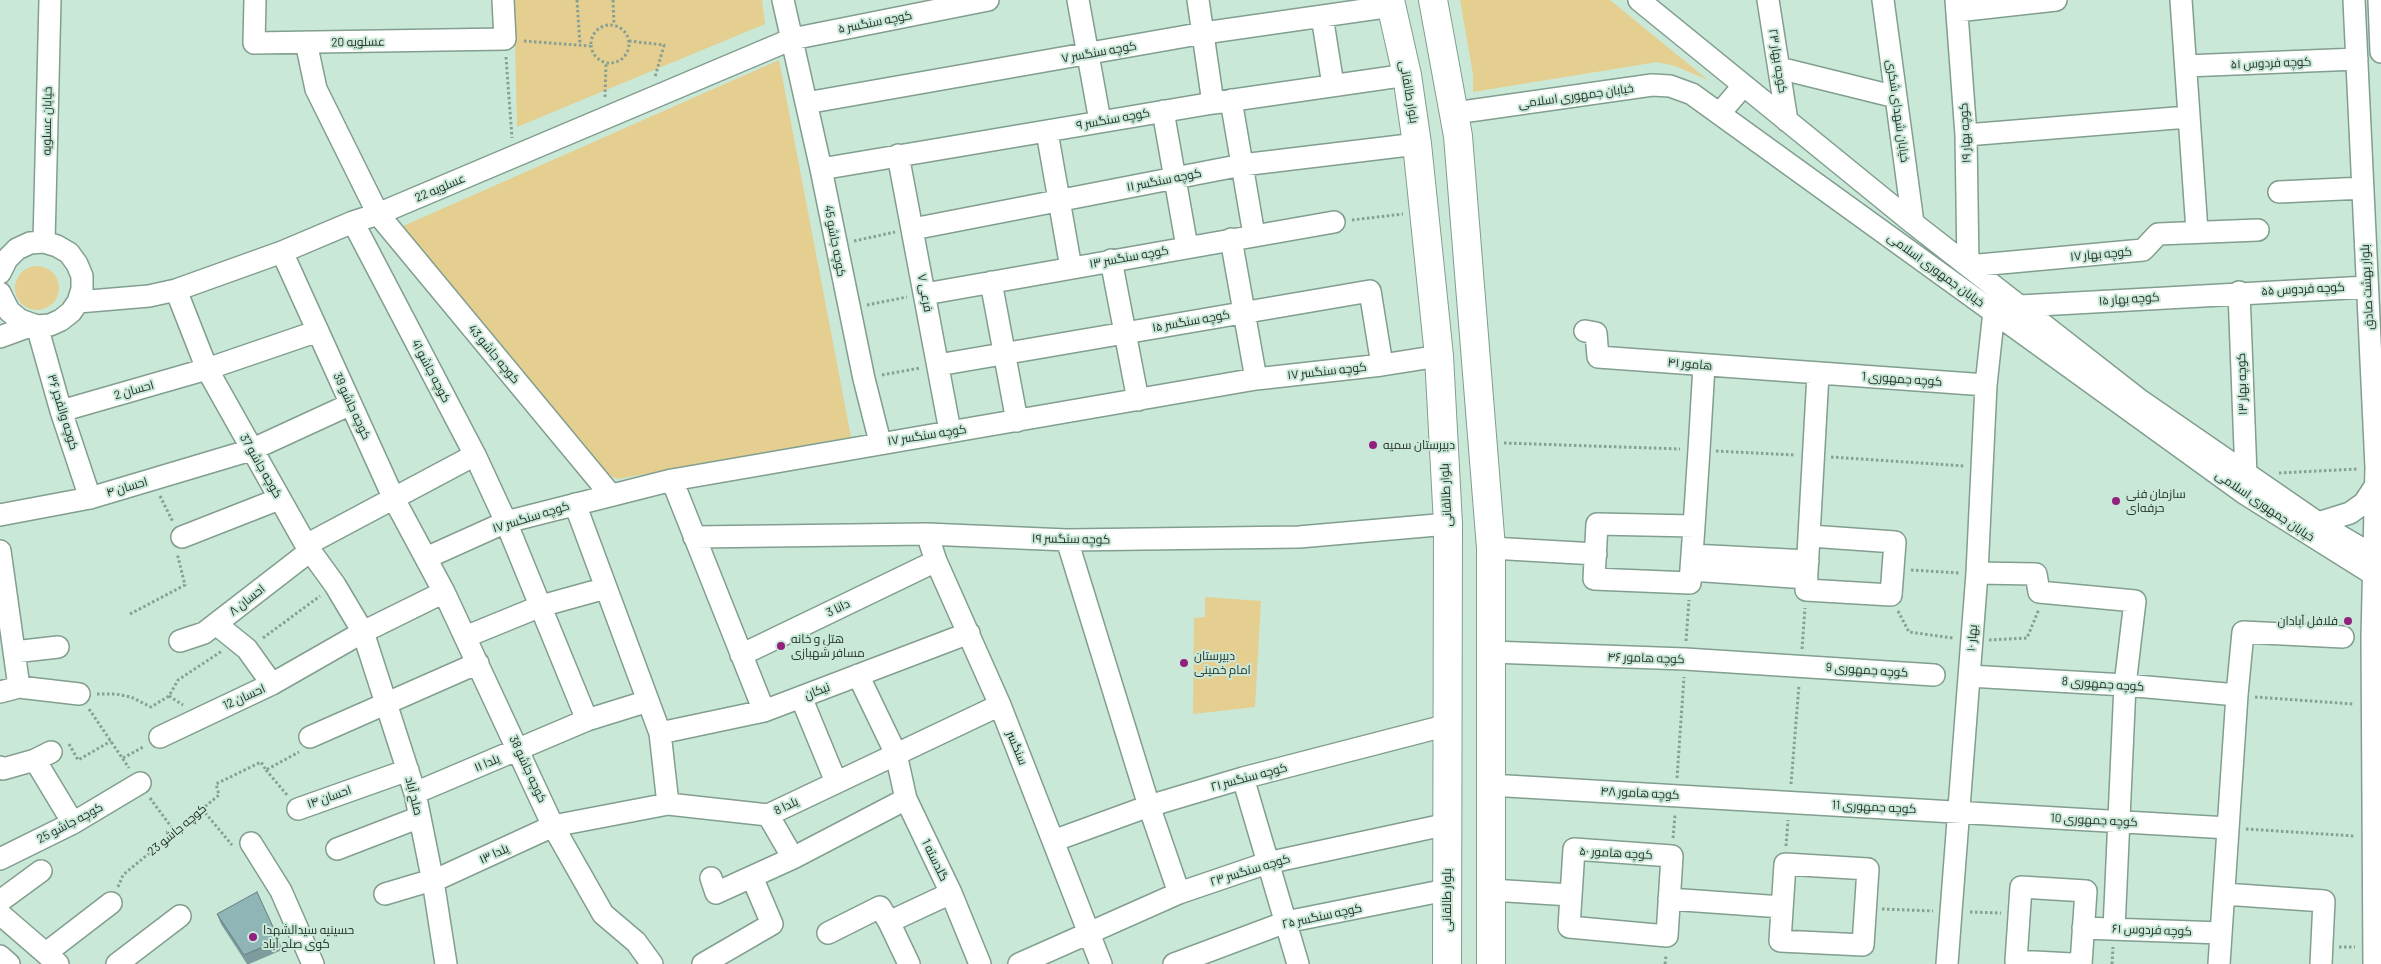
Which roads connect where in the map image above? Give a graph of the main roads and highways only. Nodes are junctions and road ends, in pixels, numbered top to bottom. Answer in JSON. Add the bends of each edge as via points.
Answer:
{"nodes":[{"id":1,"x":1432,"y":0,"type":"edge"},
{"id":2,"x":1391,"y":3,"type":"edge"},
{"id":3,"x":1456,"y":124,"type":"junction"},
{"id":4,"x":1417,"y":144,"type":"junction"},
{"id":5,"x":1447,"y":964,"type":"edge"},
{"id":6,"x":1491,"y":964,"type":"edge"}],
"edges":[{"from":1,"to":3,"type":"main road"},
{"from":2,"to":4,"type":"main road","name":"بلوار طالقانی","via":[[1407,75]]},
{"from":3,"to":4,"type":"main road"},
{"from":3,"to":6,"type":"main road","via":[[1491,548]]},
{"from":4,"to":5,"type":"main road","name":"بلوار طالقانی","via":[[1440,356],[1448,524]]}]}
